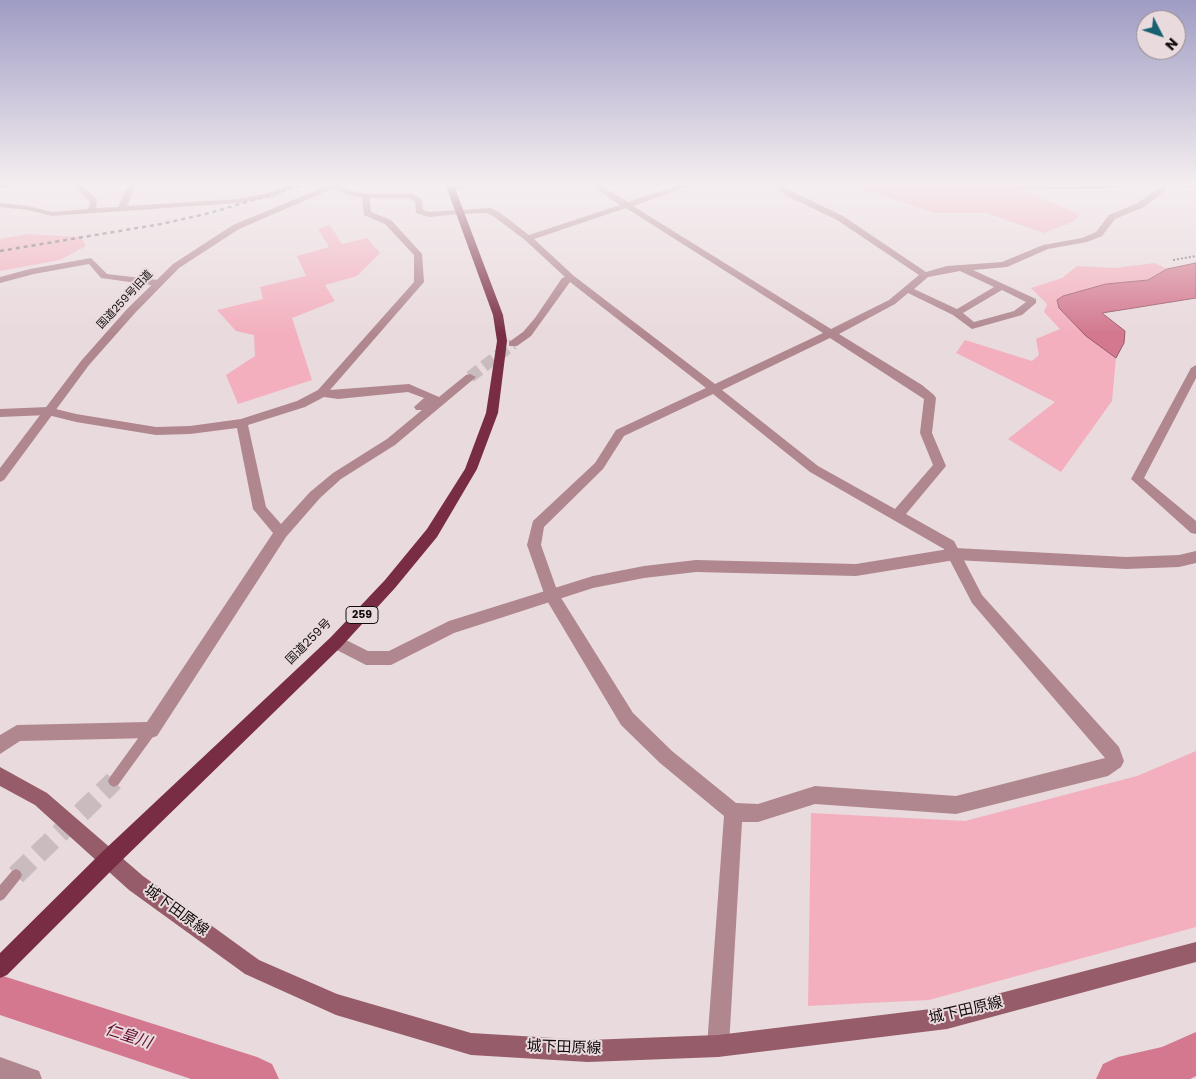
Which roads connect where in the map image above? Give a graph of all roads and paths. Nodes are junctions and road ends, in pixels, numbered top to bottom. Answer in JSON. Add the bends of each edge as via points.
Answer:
{"nodes":[{"id":1,"x":225,"y":233,"type":"edge"},
{"id":2,"x":399,"y":233,"type":"edge"},
{"id":3,"x":468,"y":233,"type":"edge"},
{"id":4,"x":522,"y":233,"type":"edge"},
{"id":5,"x":542,"y":233,"type":"edge"},
{"id":6,"x":670,"y":233,"type":"edge"},
{"id":7,"x":863,"y":233,"type":"edge"},
{"id":8,"x":1099,"y":233,"type":"edge"},
{"id":9,"x":528,"y":238,"type":"junction"},
{"id":10,"x":1196,"y":256,"type":"edge"},
{"id":11,"x":1173,"y":260,"type":"dead end"},
{"id":12,"x":963,"y":268,"type":"junction"},
{"id":13,"x":925,"y":275,"type":"junction"},
{"id":14,"x":571,"y":278,"type":"junction"},
{"id":15,"x":0,"y":280,"type":"edge"},
{"id":16,"x":158,"y":283,"type":"junction"},
{"id":17,"x":1002,"y":286,"type":"junction"},
{"id":18,"x":909,"y":290,"type":"junction"},
{"id":19,"x":957,"y":313,"type":"junction"},
{"id":20,"x":830,"y":334,"type":"junction"},
{"id":21,"x":513,"y":344,"type":"tunnel mouth"},
{"id":22,"x":1196,"y":368,"type":"edge"},
{"id":23,"x":470,"y":378,"type":"tunnel mouth"},
{"id":24,"x":714,"y":389,"type":"junction"},
{"id":25,"x":322,"y":393,"type":"junction"},
{"id":26,"x":48,"y":411,"type":"junction"},
{"id":27,"x":0,"y":413,"type":"edge"},
{"id":28,"x":242,"y":423,"type":"junction"},
{"id":29,"x":391,"y":442,"type":"junction"},
{"id":30,"x":0,"y":477,"type":"edge"},
{"id":31,"x":896,"y":517,"type":"junction"},
{"id":32,"x":1196,"y":529,"type":"edge"},
{"id":33,"x":281,"y":533,"type":"junction"},
{"id":34,"x":955,"y":554,"type":"junction"},
{"id":35,"x":1196,"y":557,"type":"edge"},
{"id":36,"x":552,"y":595,"type":"junction"},
{"id":37,"x":336,"y":642,"type":"junction"},
{"id":38,"x":151,"y":730,"type":"junction"},
{"id":39,"x":0,"y":746,"type":"edge"},
{"id":40,"x":0,"y":776,"type":"edge"},
{"id":41,"x":114,"y":782,"type":"tunnel mouth"},
{"id":42,"x":733,"y":812,"type":"junction"},
{"id":43,"x":108,"y":860,"type":"junction"},
{"id":44,"x":16,"y":875,"type":"tunnel mouth"},
{"id":45,"x":0,"y":895,"type":"edge"},
{"id":46,"x":1196,"y":952,"type":"edge"},
{"id":47,"x":0,"y":968,"type":"edge"},
{"id":48,"x":718,"y":1046,"type":"junction"},
{"id":49,"x":0,"y":1068,"type":"edge"},
{"id":50,"x":31,"y":1079,"type":"edge"}],
"edges":[{"from":1,"to":16,"type":"street","name":"国道259号旧道"},
{"from":2,"to":25,"type":"street","via":[[418,254],[420,282]]},
{"from":3,"to":37,"type":"highway","name":"国道259号","number":"259","via":[[499,323],[502,341],[492,413],[470,469],[432,533]]},
{"from":4,"to":9,"type":"street"},
{"from":5,"to":9,"type":"street"},
{"from":6,"to":20,"type":"street"},
{"from":7,"to":13,"type":"street"},
{"from":8,"to":12,"type":"street","via":[[1084,240],[1046,247],[1004,265]]},
{"from":9,"to":14,"type":"street"},
{"from":10,"to":11,"type":"path"},
{"from":12,"to":13,"type":"street"},
{"from":12,"to":17,"type":"street"},
{"from":13,"to":18,"type":"street"},
{"from":14,"to":21,"type":"street","via":[[565,280],[527,334]]},
{"from":14,"to":24,"type":"street"},
{"from":15,"to":16,"type":"street","via":[[91,261],[104,276]]},
{"from":16,"to":26,"type":"street","name":"国道259号旧道","via":[[85,363]]},
{"from":17,"to":19,"type":"street"},
{"from":17,"to":19,"type":"street","via":[[1033,301],[1018,313],[972,326]]},
{"from":18,"to":19,"type":"street"},
{"from":18,"to":20,"type":"street"},
{"from":20,"to":24,"type":"street"},
{"from":20,"to":31,"type":"street","via":[[930,398],[926,433],[940,466]]},
{"from":22,"to":32,"type":"street","via":[[1137,479]]},
{"from":23,"to":29,"type":"street"},
{"from":24,"to":31,"type":"street","via":[[814,469]]},
{"from":24,"to":36,"type":"street","via":[[620,433],[599,466],[538,525],[534,545]]},
{"from":25,"to":28,"type":"street","via":[[301,404]]},
{"from":25,"to":29,"type":"street","via":[[338,395],[409,388],[433,397],[390,433]]},
{"from":26,"to":27,"type":"street"},
{"from":26,"to":28,"type":"street","via":[[156,431]]},
{"from":26,"to":30,"type":"street","name":"国道259号旧道"},
{"from":28,"to":33,"type":"street","via":[[260,509]]},
{"from":29,"to":33,"type":"street","via":[[337,476]]},
{"from":31,"to":34,"type":"street","via":[[949,545]]},
{"from":33,"to":38,"type":"street"},
{"from":34,"to":35,"type":"street","via":[[1126,563],[1179,561]]},
{"from":34,"to":36,"type":"street","via":[[856,570],[696,566],[592,582]]},
{"from":34,"to":42,"type":"street","via":[[977,599],[1113,753],[1115,761],[1108,766],[956,805],[815,795],[758,813]]},
{"from":36,"to":37,"type":"street","via":[[449,628],[391,658],[366,658]]},
{"from":36,"to":42,"type":"street","via":[[628,719],[666,757]]},
{"from":37,"to":43,"type":"highway","name":"国道259号","number":"259"},
{"from":38,"to":39,"type":"street","via":[[17,732]]},
{"from":38,"to":41,"type":"lane"},
{"from":40,"to":43,"type":"main road","name":"城下田原線","via":[[41,799]]},
{"from":42,"to":48,"type":"street"},
{"from":43,"to":47,"type":"highway","name":"国道259号","number":"259"},
{"from":43,"to":48,"type":"main road","name":"城下田原線","via":[[252,967],[336,1004],[471,1044],[588,1051]]},
{"from":44,"to":45,"type":"lane"},
{"from":46,"to":48,"type":"main road","name":"城下田原線","via":[[947,1018]]},
{"from":49,"to":50,"type":"street"}]}
